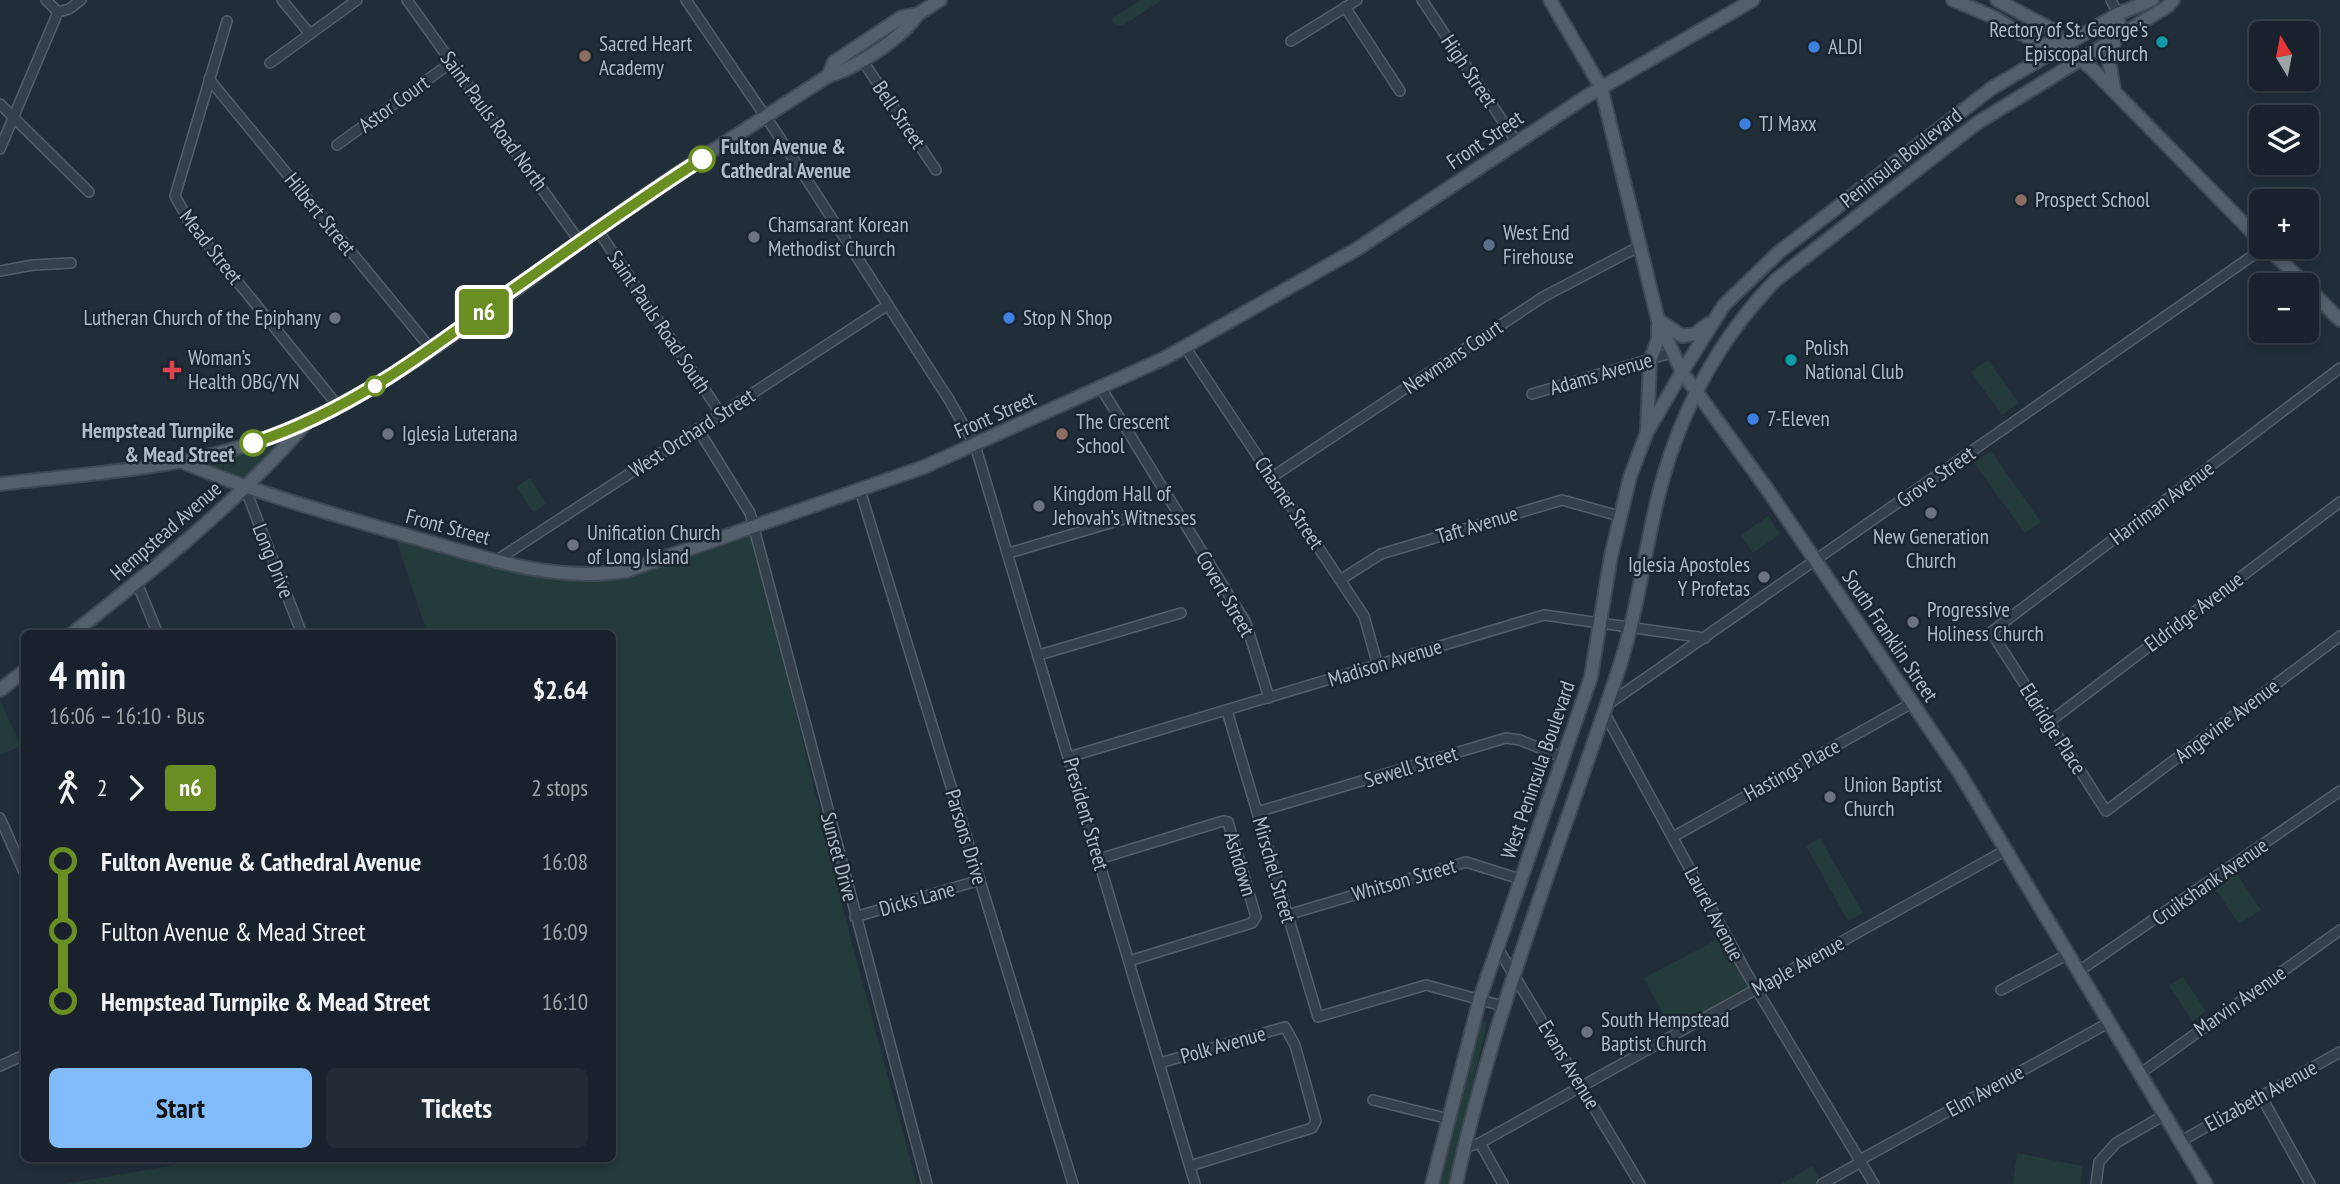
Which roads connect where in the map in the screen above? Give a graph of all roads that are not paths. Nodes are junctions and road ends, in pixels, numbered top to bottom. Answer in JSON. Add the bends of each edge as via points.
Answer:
{"nodes":[{"id":1,"x":47,"y":0,"type":"edge"},
{"id":2,"x":81,"y":0,"type":"edge"},
{"id":3,"x":282,"y":0,"type":"edge"},
{"id":4,"x":357,"y":0,"type":"edge"},
{"id":5,"x":407,"y":0,"type":"edge"},
{"id":6,"x":686,"y":0,"type":"edge"},
{"id":7,"x":940,"y":0,"type":"edge"},
{"id":8,"x":1356,"y":0,"type":"edge"},
{"id":9,"x":1422,"y":0,"type":"edge"},
{"id":10,"x":1550,"y":0,"type":"edge"},
{"id":11,"x":1753,"y":0,"type":"edge"},
{"id":12,"x":1953,"y":0,"type":"edge"},
{"id":13,"x":1997,"y":0,"type":"edge"},
{"id":14,"x":2111,"y":0,"type":"edge"},
{"id":15,"x":2152,"y":0,"type":"edge"},
{"id":16,"x":2173,"y":0,"type":"edge"},
{"id":17,"x":1345,"y":7,"type":"junction"},
{"id":18,"x":58,"y":12,"type":"junction"},
{"id":19,"x":918,"y":14,"type":"junction"},
{"id":20,"x":2118,"y":14,"type":"junction"},
{"id":21,"x":227,"y":21,"type":"dead end"},
{"id":22,"x":310,"y":34,"type":"junction"},
{"id":23,"x":2113,"y":39,"type":"junction"},
{"id":24,"x":1291,"y":41,"type":"dead end"},
{"id":25,"x":2063,"y":45,"type":"junction"},
{"id":26,"x":2080,"y":59,"type":"junction"},
{"id":27,"x":862,"y":60,"type":"junction"},
{"id":28,"x":452,"y":62,"type":"junction"},
{"id":29,"x":270,"y":63,"type":"dead end"},
{"id":30,"x":828,"y":76,"type":"junction"},
{"id":31,"x":209,"y":79,"type":"junction"},
{"id":32,"x":1601,"y":87,"type":"junction"},
{"id":33,"x":2114,"y":90,"type":"junction"},
{"id":34,"x":1400,"y":91,"type":"dead end"},
{"id":35,"x":0,"y":104,"type":"edge"},
{"id":36,"x":13,"y":117,"type":"junction"},
{"id":37,"x":766,"y":117,"type":"junction"},
{"id":38,"x":1516,"y":141,"type":"junction"},
{"id":39,"x":337,"y":145,"type":"dead end"},
{"id":40,"x":0,"y":149,"type":"edge"},
{"id":41,"x":936,"y":170,"type":"dead end"},
{"id":42,"x":89,"y":192,"type":"dead end"},
{"id":43,"x":597,"y":229,"type":"junction"},
{"id":44,"x":2249,"y":229,"type":"edge"},
{"id":45,"x":580,"y":242,"type":"junction"},
{"id":46,"x":1640,"y":246,"type":"junction"},
{"id":47,"x":2249,"y":259,"type":"edge"},
{"id":48,"x":2278,"y":259,"type":"edge"},
{"id":49,"x":71,"y":263,"type":"dead end"},
{"id":50,"x":0,"y":271,"type":"edge"},
{"id":51,"x":2293,"y":273,"type":"edge"},
{"id":52,"x":2319,"y":299,"type":"edge"},
{"id":53,"x":888,"y":305,"type":"junction"},
{"id":54,"x":1724,"y":306,"type":"junction"},
{"id":55,"x":1658,"y":320,"type":"junction"},
{"id":56,"x":2340,"y":320,"type":"edge"},
{"id":57,"x":1185,"y":347,"type":"junction"},
{"id":58,"x":432,"y":350,"type":"junction"},
{"id":59,"x":1671,"y":354,"type":"junction"},
{"id":60,"x":1650,"y":360,"type":"junction"},
{"id":61,"x":2340,"y":368,"type":"edge"},
{"id":62,"x":1682,"y":372,"type":"junction"},
{"id":63,"x":1101,"y":388,"type":"junction"},
{"id":64,"x":1696,"y":393,"type":"junction"},
{"id":65,"x":1532,"y":394,"type":"dead end"},
{"id":66,"x":338,"y":405,"type":"junction"},
{"id":67,"x":721,"y":414,"type":"junction"},
{"id":68,"x":308,"y":421,"type":"junction"},
{"id":69,"x":698,"y":429,"type":"junction"},
{"id":70,"x":1647,"y":432,"type":"junction"},
{"id":71,"x":975,"y":445,"type":"junction"},
{"id":72,"x":178,"y":460,"type":"junction"},
{"id":73,"x":1272,"y":478,"type":"junction"},
{"id":74,"x":0,"y":484,"type":"edge"},
{"id":75,"x":245,"y":488,"type":"junction"},
{"id":76,"x":860,"y":490,"type":"junction"},
{"id":77,"x":2340,"y":502,"type":"edge"},
{"id":78,"x":1619,"y":516,"type":"junction"},
{"id":79,"x":1127,"y":518,"type":"dead end"},
{"id":80,"x":753,"y":529,"type":"junction"},
{"id":81,"x":1009,"y":553,"type":"junction"},
{"id":82,"x":497,"y":561,"type":"junction"},
{"id":83,"x":1816,"y":561,"type":"junction"},
{"id":84,"x":1340,"y":580,"type":"junction"},
{"id":85,"x":137,"y":583,"type":"junction"},
{"id":86,"x":1181,"y":613,"type":"dead end"},
{"id":87,"x":1601,"y":624,"type":"junction"},
{"id":88,"x":1632,"y":628,"type":"junction"},
{"id":89,"x":77,"y":630,"type":"edge"},
{"id":90,"x":156,"y":630,"type":"edge"},
{"id":91,"x":300,"y":630,"type":"edge"},
{"id":92,"x":2340,"y":636,"type":"edge"},
{"id":93,"x":1705,"y":638,"type":"junction"},
{"id":94,"x":1996,"y":639,"type":"joint"},
{"id":95,"x":1039,"y":655,"type":"junction"},
{"id":96,"x":1378,"y":666,"type":"junction"},
{"id":97,"x":21,"y":673,"type":"edge"},
{"id":98,"x":0,"y":690,"type":"edge"},
{"id":99,"x":1269,"y":698,"type":"junction"},
{"id":100,"x":1912,"y":703,"type":"junction"},
{"id":101,"x":1606,"y":708,"type":"junction"},
{"id":102,"x":1227,"y":711,"type":"junction"},
{"id":103,"x":2049,"y":722,"type":"junction"},
{"id":104,"x":1069,"y":757,"type":"junction"},
{"id":105,"x":1564,"y":758,"type":"junction"},
{"id":106,"x":2340,"y":791,"type":"edge"},
{"id":107,"x":2114,"y":805,"type":"joint"},
{"id":108,"x":1257,"y":812,"type":"junction"},
{"id":109,"x":0,"y":818,"type":"edge"},
{"id":110,"x":1673,"y":837,"type":"junction"},
{"id":111,"x":2006,"y":850,"type":"junction"},
{"id":112,"x":1099,"y":859,"type":"junction"},
{"id":113,"x":21,"y":865,"type":"edge"},
{"id":114,"x":1520,"y":879,"type":"junction"},
{"id":115,"x":980,"y":880,"type":"junction"},
{"id":116,"x":1287,"y":915,"type":"junction"},
{"id":117,"x":855,"y":917,"type":"junction"},
{"id":118,"x":2340,"y":930,"type":"edge"},
{"id":119,"x":1497,"y":947,"type":"junction"},
{"id":120,"x":2068,"y":954,"type":"junction"},
{"id":121,"x":1129,"y":961,"type":"junction"},
{"id":122,"x":2079,"y":971,"type":"junction"},
{"id":123,"x":1513,"y":974,"type":"junction"},
{"id":124,"x":1757,"y":989,"type":"junction"},
{"id":125,"x":2001,"y":990,"type":"dead end"},
{"id":126,"x":1480,"y":998,"type":"junction"},
{"id":127,"x":1503,"y":1006,"type":"junction"},
{"id":128,"x":2110,"y":1022,"type":"junction"},
{"id":129,"x":2340,"y":1052,"type":"edge"},
{"id":130,"x":21,"y":1056,"type":"edge"},
{"id":131,"x":1160,"y":1063,"type":"junction"},
{"id":132,"x":0,"y":1066,"type":"edge"},
{"id":133,"x":2141,"y":1073,"type":"junction"},
{"id":134,"x":1581,"y":1086,"type":"junction"},
{"id":135,"x":2261,"y":1096,"type":"junction"},
{"id":136,"x":1373,"y":1100,"type":"dead end"},
{"id":137,"x":2166,"y":1114,"type":"junction"},
{"id":138,"x":1449,"y":1119,"type":"junction"},
{"id":139,"x":2181,"y":1141,"type":"junction"},
{"id":140,"x":1480,"y":1143,"type":"junction"},
{"id":141,"x":1464,"y":1148,"type":"junction"},
{"id":142,"x":1861,"y":1161,"type":"junction"},
{"id":143,"x":1190,"y":1166,"type":"junction"},
{"id":144,"x":927,"y":1184,"type":"edge"},
{"id":145,"x":1073,"y":1184,"type":"edge"},
{"id":146,"x":1195,"y":1184,"type":"edge"},
{"id":147,"x":1432,"y":1184,"type":"edge"},
{"id":148,"x":1456,"y":1184,"type":"edge"},
{"id":149,"x":1503,"y":1184,"type":"edge"},
{"id":150,"x":1640,"y":1184,"type":"edge"},
{"id":151,"x":1822,"y":1184,"type":"edge"},
{"id":152,"x":1874,"y":1184,"type":"edge"},
{"id":153,"x":2096,"y":1184,"type":"edge"},
{"id":154,"x":2206,"y":1184,"type":"edge"},
{"id":155,"x":2310,"y":1184,"type":"edge"}],
"edges":[{"from":1,"to":18,"type":"street"},
{"from":2,"to":18,"type":"street"},
{"from":3,"to":22,"type":"street"},
{"from":4,"to":22,"type":"street"},
{"from":5,"to":28,"type":"street","name":"Saint Pauls Road North"},
{"from":6,"to":37,"type":"street","name":"President Street"},
{"from":7,"to":19,"type":"main road"},
{"from":8,"to":17,"type":"street"},
{"from":9,"to":38,"type":"street","name":"High Street"},
{"from":10,"to":32,"type":"main road","name":"South Franklin Street"},
{"from":11,"to":32,"type":"main road","name":"Front Street"},
{"from":12,"to":25,"type":"main road","via":[[2039,44]]},
{"from":13,"to":25,"type":"main road","via":[[2053,30]]},
{"from":14,"to":20,"type":"street"},
{"from":15,"to":20,"type":"main road","name":"Peninsula Boulevard"},
{"from":16,"to":23,"type":"main road","name":"Peninsula Boulevard"},
{"from":17,"to":24,"type":"street"},
{"from":17,"to":34,"type":"street"},
{"from":18,"to":36,"type":"street"},
{"from":19,"to":27,"type":"main road","via":[[910,27]]},
{"from":19,"to":30,"type":"main road","via":[[902,17],[834,62]]},
{"from":20,"to":23,"type":"main road"},
{"from":20,"to":25,"type":"main road","name":"Peninsula Boulevard"},
{"from":21,"to":31,"type":"street","name":"Mead Street"},
{"from":22,"to":29,"type":"street"},
{"from":23,"to":26,"type":"main road","name":"Peninsula Boulevard"},
{"from":23,"to":33,"type":"main road","via":[[2109,61]]},
{"from":25,"to":26,"type":"main road"},
{"from":25,"to":54,"type":"main road","name":"Peninsula Boulevard","via":[[1946,121],[1779,252]]},
{"from":26,"to":33,"type":"main road"},
{"from":26,"to":64,"type":"main road","name":"Peninsula Boulevard","via":[[1977,123],[1776,280],[1739,322]]},
{"from":27,"to":30,"type":"main road"},
{"from":27,"to":41,"type":"street","name":"Bell Street"},
{"from":28,"to":39,"type":"street","name":"Astor Court"},
{"from":28,"to":45,"type":"street","name":"Saint Pauls Road North"},
{"from":30,"to":37,"type":"main road"},
{"from":31,"to":58,"type":"street","name":"Hilbert Street"},
{"from":31,"to":66,"type":"street","name":"Mead Street","via":[[177,185],[178,205]]},
{"from":32,"to":38,"type":"main road","name":"Front Street"},
{"from":32,"to":46,"type":"main road","name":"South Franklin Street"},
{"from":33,"to":44,"type":"main road"},
{"from":35,"to":36,"type":"street"},
{"from":36,"to":40,"type":"street"},
{"from":36,"to":42,"type":"street"},
{"from":37,"to":43,"type":"main road"},
{"from":37,"to":53,"type":"street","name":"President Street"},
{"from":38,"to":57,"type":"main road","name":"Front Street","via":[[1357,249]]},
{"from":43,"to":45,"type":"main road"},
{"from":43,"to":67,"type":"street","name":"Saint Pauls Road South"},
{"from":45,"to":58,"type":"main road"},
{"from":46,"to":55,"type":"main road","name":"South Franklin Street"},
{"from":46,"to":73,"type":"street","name":"Newmans Court","via":[[1543,297]]},
{"from":47,"to":83,"type":"street","name":"Grove Street"},
{"from":48,"to":51,"type":"main road"},
{"from":49,"to":50,"type":"street"},
{"from":52,"to":56,"type":"main road"},
{"from":53,"to":67,"type":"street","name":"West Orchard Street"},
{"from":53,"to":71,"type":"street","name":"President Street"},
{"from":54,"to":55,"type":"main road","via":[[1702,330],[1688,335],[1677,334]]},
{"from":54,"to":62,"type":"main road","name":"Peninsula Boulevard"},
{"from":55,"to":59,"type":"main road","name":"South Franklin Street"},
{"from":55,"to":60,"type":"main road","via":[[1658,339]]},
{"from":57,"to":63,"type":"main road","name":"Front Street"},
{"from":57,"to":73,"type":"street","name":"Chasner Street"},
{"from":58,"to":66,"type":"main road"},
{"from":59,"to":60,"type":"street","name":"Adams Avenue"},
{"from":59,"to":62,"type":"main road","name":"South Franklin Street"},
{"from":60,"to":65,"type":"street","name":"Adams Avenue"},
{"from":60,"to":70,"type":"main road"},
{"from":61,"to":94,"type":"street","name":"Harriman Avenue","via":[[1991,632]]},
{"from":62,"to":64,"type":"main road","name":"South Franklin Street"},
{"from":62,"to":70,"type":"main road","name":"West Peninsula Boulevard"},
{"from":63,"to":71,"type":"main road","name":"Front Street"},
{"from":63,"to":99,"type":"street","name":"Covert Street","via":[[1246,623]]},
{"from":64,"to":83,"type":"main road","name":"South Franklin Street"},
{"from":64,"to":88,"type":"main road","name":"West Peninsula Boulevard","via":[[1661,486]]},
{"from":66,"to":68,"type":"main road"},
{"from":67,"to":69,"type":"street","name":"West Orchard Street"},
{"from":68,"to":72,"type":"main road","via":[[244,446]]},
{"from":68,"to":75,"type":"main road","name":"Hempstead Avenue"},
{"from":69,"to":80,"type":"street","name":"Sunset Drive","via":[[750,513]]},
{"from":69,"to":82,"type":"street","name":"West Orchard Street"},
{"from":70,"to":78,"type":"main road","name":"West Peninsula Boulevard"},
{"from":71,"to":76,"type":"main road","name":"Front Street"},
{"from":71,"to":81,"type":"street","name":"President Street"},
{"from":72,"to":74,"type":"main road"},
{"from":72,"to":75,"type":"main road","name":"Front Street"},
{"from":73,"to":84,"type":"street","name":"Chasner Street"},
{"from":75,"to":82,"type":"main road","name":"Front Street"},
{"from":75,"to":85,"type":"main road","name":"Hempstead Avenue"},
{"from":75,"to":91,"type":"street","name":"Long Drive"},
{"from":76,"to":80,"type":"main road","name":"Front Street"},
{"from":76,"to":115,"type":"street","name":"Parsons Drive"},
{"from":77,"to":103,"type":"street","name":"Eldridge Avenue"},
{"from":78,"to":84,"type":"street","name":"Taft Avenue","via":[[1562,499],[1381,554]]},
{"from":78,"to":87,"type":"main road","name":"West Peninsula Boulevard"},
{"from":79,"to":81,"type":"street"},
{"from":80,"to":82,"type":"main road","name":"Front Street","via":[[626,571],[596,576],[540,572]]},
{"from":80,"to":117,"type":"street","name":"Sunset Drive"},
{"from":81,"to":95,"type":"street","name":"President Street"},
{"from":83,"to":93,"type":"street","name":"Grove Street"},
{"from":83,"to":100,"type":"main road","name":"South Franklin Street"},
{"from":84,"to":96,"type":"street","name":"Chasner Street","via":[[1364,616]]},
{"from":85,"to":89,"type":"main road","name":"Hempstead Avenue"},
{"from":85,"to":90,"type":"street"},
{"from":86,"to":95,"type":"street"},
{"from":87,"to":88,"type":"street","name":"Madison Avenue"},
{"from":87,"to":96,"type":"street","name":"Madison Avenue","via":[[1544,615]]},
{"from":87,"to":105,"type":"main road","name":"West Peninsula Boulevard","via":[[1591,677]]},
{"from":88,"to":93,"type":"street","name":"Madison Avenue"},
{"from":88,"to":101,"type":"main road","name":"West Peninsula Boulevard"},
{"from":92,"to":107,"type":"street","name":"Angevine Avenue"},
{"from":93,"to":101,"type":"street","name":"Grove Street"},
{"from":94,"to":103,"type":"street","name":"Eldridge Place"},
{"from":95,"to":104,"type":"street","name":"President Street"},
{"from":96,"to":99,"type":"street","name":"Madison Avenue"},
{"from":97,"to":98,"type":"main road"},
{"from":99,"to":102,"type":"street","name":"Madison Avenue"},
{"from":100,"to":110,"type":"street","name":"Hastings Place"},
{"from":100,"to":111,"type":"main road","name":"South Franklin Street"},
{"from":101,"to":110,"type":"street","name":"Laurel Avenue"},
{"from":101,"to":123,"type":"main road","name":"West Peninsula Boulevard"},
{"from":102,"to":104,"type":"street","name":"Madison Avenue"},
{"from":102,"to":108,"type":"street","name":"Mirschel Street"},
{"from":103,"to":107,"type":"street","name":"Eldridge Place","via":[[2106,811]]},
{"from":104,"to":112,"type":"street","name":"President Street"},
{"from":105,"to":108,"type":"street","name":"Sewell Street","via":[[1506,738]]},
{"from":105,"to":114,"type":"main road","name":"West Peninsula Boulevard"},
{"from":106,"to":122,"type":"street","name":"Cruikshank Avenue"},
{"from":108,"to":116,"type":"street","name":"Mirschel Street"},
{"from":109,"to":113,"type":"street"},
{"from":110,"to":124,"type":"street","name":"Laurel Avenue"},
{"from":111,"to":120,"type":"main road","name":"South Franklin Street"},
{"from":111,"to":124,"type":"street","name":"Maple Avenue"},
{"from":112,"to":121,"type":"street","name":"President Street"},
{"from":112,"to":121,"type":"street","name":"Ashdown","via":[[1228,822],[1253,906],[1256,917],[1244,928]]},
{"from":114,"to":116,"type":"street","name":"Whitson Street","via":[[1466,862]]},
{"from":114,"to":119,"type":"main road","name":"West Peninsula Boulevard"},
{"from":115,"to":117,"type":"street","name":"Dicks Lane"},
{"from":115,"to":145,"type":"street","name":"Parsons Drive"},
{"from":116,"to":126,"type":"street","name":"Mirschel Street","via":[[1318,1017],[1426,985]]},
{"from":117,"to":144,"type":"street","name":"Sunset Drive"},
{"from":118,"to":133,"type":"street","name":"Marvin Avenue"},
{"from":119,"to":123,"type":"street","name":"Evans Avenue"},
{"from":119,"to":126,"type":"main road","name":"West Peninsula Boulevard"},
{"from":120,"to":122,"type":"main road","name":"South Franklin Street"},
{"from":120,"to":125,"type":"street"},
{"from":121,"to":131,"type":"street","name":"President Street"},
{"from":122,"to":128,"type":"main road","name":"South Franklin Street"},
{"from":123,"to":127,"type":"main road","name":"West Peninsula Boulevard"},
{"from":123,"to":134,"type":"street","name":"Evans Avenue"},
{"from":124,"to":134,"type":"street","name":"Maple Avenue"},
{"from":124,"to":142,"type":"street","name":"Laurel Avenue"},
{"from":126,"to":127,"type":"street"},
{"from":126,"to":138,"type":"main road","name":"West Peninsula Boulevard"},
{"from":127,"to":141,"type":"main road","name":"West Peninsula Boulevard"},
{"from":128,"to":133,"type":"main road","name":"South Franklin Street"},
{"from":128,"to":142,"type":"street","name":"Elm Avenue"},
{"from":129,"to":135,"type":"street","name":"Elizabeth Avenue"},
{"from":130,"to":132,"type":"street"},
{"from":131,"to":143,"type":"street","name":"President Street"},
{"from":131,"to":143,"type":"street","name":"Polk Avenue","via":[[1285,1027],[1294,1045],[1316,1121],[1305,1132]]},
{"from":133,"to":137,"type":"main road","name":"South Franklin Street"},
{"from":134,"to":140,"type":"street","name":"Maple Avenue"},
{"from":134,"to":150,"type":"street","name":"Evans Avenue"},
{"from":135,"to":139,"type":"street","name":"Elizabeth Avenue"},
{"from":135,"to":155,"type":"street"},
{"from":136,"to":138,"type":"street"},
{"from":137,"to":139,"type":"main road","name":"South Franklin Street"},
{"from":137,"to":153,"type":"street","via":[[2109,1150],[2099,1162]]},
{"from":138,"to":147,"type":"main road","name":"West Peninsula Boulevard"},
{"from":139,"to":154,"type":"main road","name":"South Franklin Street"},
{"from":140,"to":141,"type":"street","name":"Maple Avenue"},
{"from":140,"to":149,"type":"street"},
{"from":141,"to":148,"type":"main road","name":"West Peninsula Boulevard"},
{"from":142,"to":151,"type":"street","name":"Elm Avenue"},
{"from":142,"to":152,"type":"street","name":"Laurel Avenue"},
{"from":143,"to":146,"type":"street","name":"President Street"}]}
